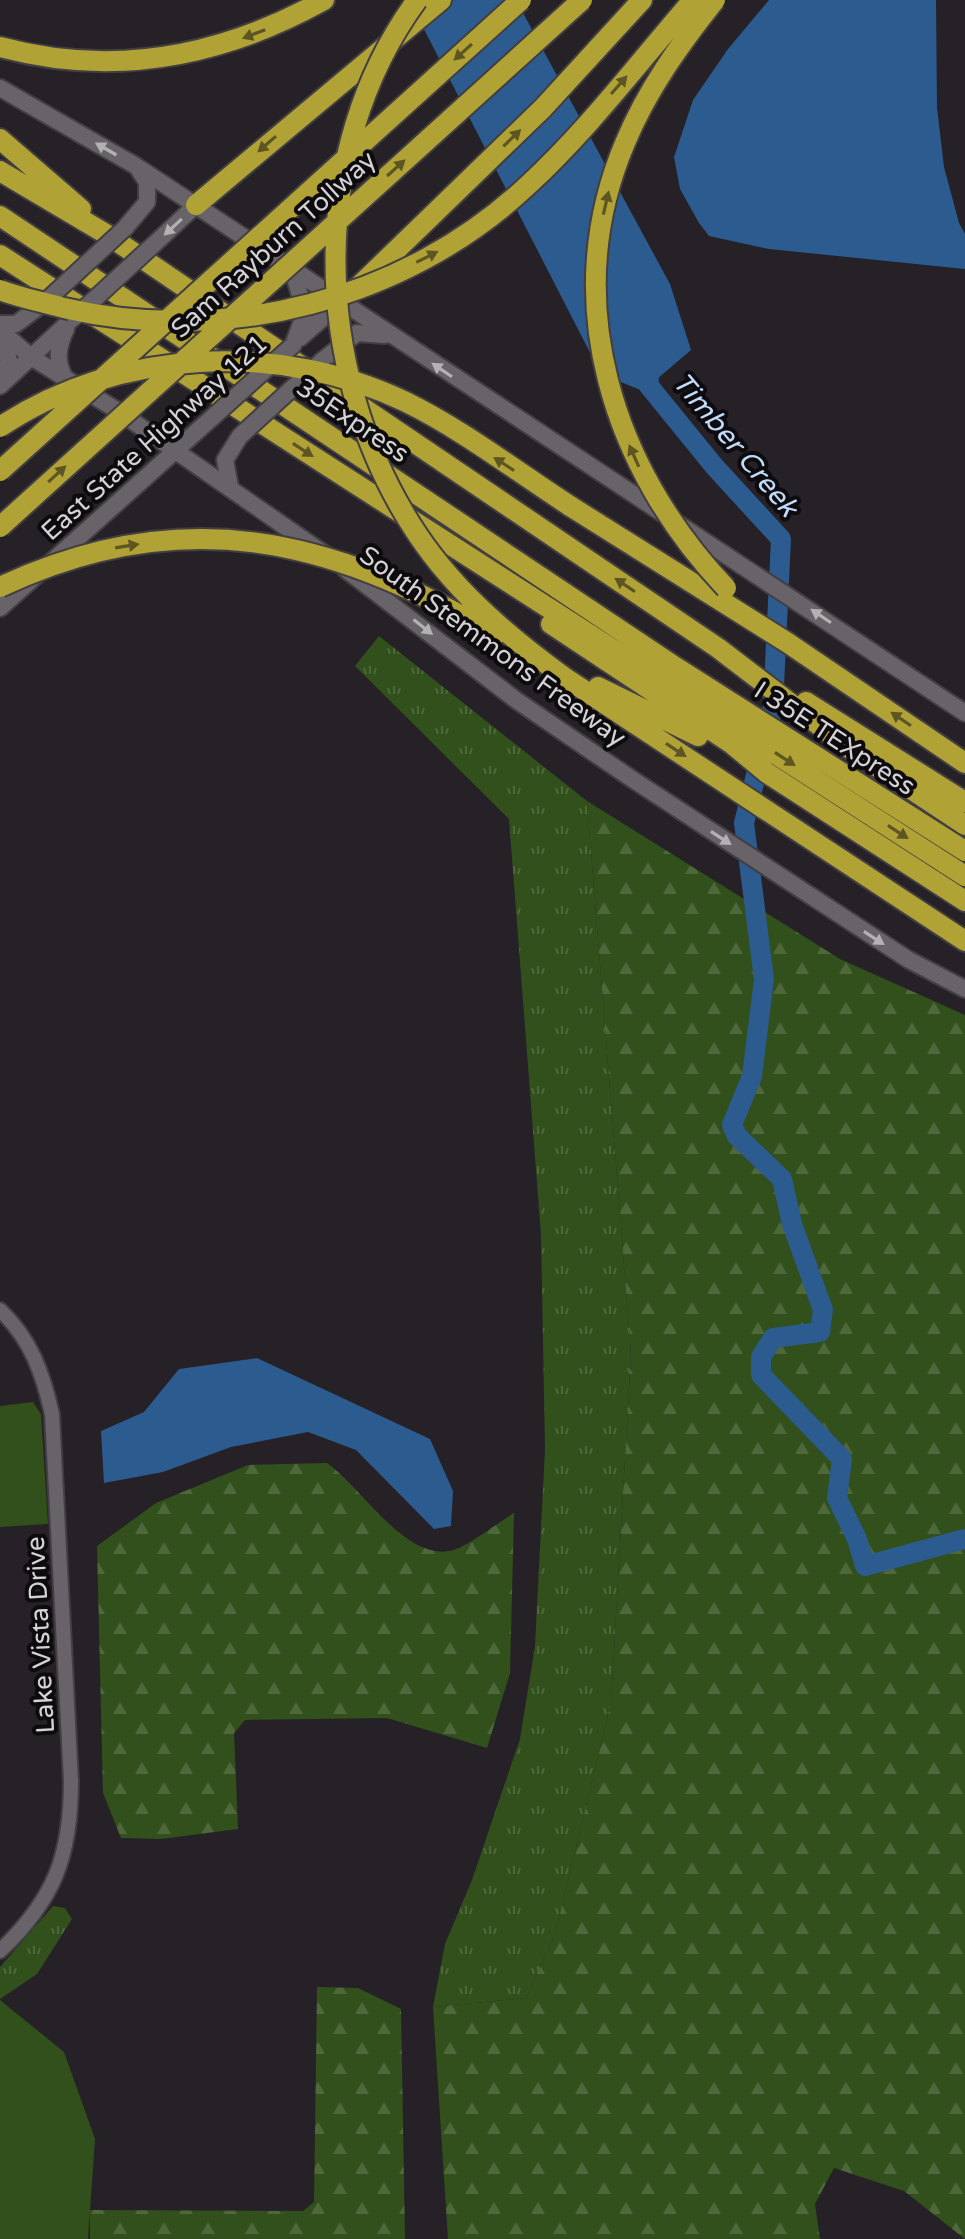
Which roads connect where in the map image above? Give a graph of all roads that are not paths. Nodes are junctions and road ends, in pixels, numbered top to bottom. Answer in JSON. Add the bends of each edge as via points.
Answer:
{"nodes":[{"id":1,"x":324,"y":0,"type":"edge"},
{"id":2,"x":417,"y":0,"type":"edge"},
{"id":3,"x":441,"y":0,"type":"edge"},
{"id":4,"x":521,"y":0,"type":"edge"},
{"id":5,"x":582,"y":0,"type":"edge"},
{"id":6,"x":642,"y":0,"type":"edge"},
{"id":7,"x":693,"y":0,"type":"edge"},
{"id":8,"x":715,"y":0,"type":"edge"},
{"id":9,"x":0,"y":47,"type":"edge"},
{"id":10,"x":0,"y":88,"type":"edge"},
{"id":11,"x":0,"y":139,"type":"edge"},
{"id":12,"x":136,"y":166,"type":"junction"},
{"id":13,"x":0,"y":171,"type":"edge"},
{"id":14,"x":196,"y":205,"type":"junction"},
{"id":15,"x":0,"y":216,"type":"edge"},
{"id":16,"x":116,"y":231,"type":"junction"},
{"id":17,"x":0,"y":255,"type":"edge"},
{"id":18,"x":293,"y":271,"type":"junction"},
{"id":19,"x":0,"y":290,"type":"edge"},
{"id":20,"x":341,"y":302,"type":"junction"},
{"id":21,"x":70,"y":322,"type":"junction"},
{"id":22,"x":0,"y":327,"type":"edge"},
{"id":23,"x":390,"y":336,"type":"junction"},
{"id":24,"x":0,"y":337,"type":"edge"},
{"id":25,"x":293,"y":345,"type":"junction"},
{"id":26,"x":31,"y":357,"type":"junction"},
{"id":27,"x":66,"y":380,"type":"junction"},
{"id":28,"x":0,"y":384,"type":"edge"},
{"id":29,"x":0,"y":427,"type":"edge"},
{"id":30,"x":175,"y":451,"type":"junction"},
{"id":31,"x":0,"y":471,"type":"edge"},
{"id":32,"x":230,"y":487,"type":"junction"},
{"id":33,"x":0,"y":527,"type":"edge"},
{"id":34,"x":338,"y":564,"type":"junction"},
{"id":35,"x":0,"y":587,"type":"edge"},
{"id":36,"x":0,"y":608,"type":"edge"},
{"id":37,"x":788,"y":643,"type":"junction"},
{"id":38,"x":564,"y":677,"type":"junction"},
{"id":39,"x":670,"y":693,"type":"junction"},
{"id":40,"x":965,"y":713,"type":"edge"},
{"id":41,"x":851,"y":739,"type":"junction"},
{"id":42,"x":965,"y":763,"type":"edge"},
{"id":43,"x":836,"y":781,"type":"junction"},
{"id":44,"x":965,"y":802,"type":"edge"},
{"id":45,"x":965,"y":825,"type":"edge"},
{"id":46,"x":965,"y":851,"type":"edge"},
{"id":47,"x":965,"y":876,"type":"edge"},
{"id":48,"x":965,"y":901,"type":"edge"},
{"id":49,"x":965,"y":941,"type":"edge"},
{"id":50,"x":965,"y":989,"type":"edge"},
{"id":51,"x":0,"y":1310,"type":"edge"},
{"id":52,"x":0,"y":1951,"type":"edge"}],
"edges":[{"from":1,"to":9,"type":"highway","one_way":true,"via":[[260,33],[173,57],[69,60]]},
{"from":2,"to":38,"type":"highway","bridge":true,"via":[[372,83],[343,182],[335,284],[343,359],[364,432],[411,524],[479,608]]},
{"from":3,"to":14,"type":"highway","one_way":true,"bridge":true},
{"from":4,"to":31,"type":"highway","name":"Sam Rayburn Tollway","one_way":true,"bridge":true},
{"from":33,"to":5,"type":"highway","name":"Sam Rayburn Tollway","one_way":true,"bridge":true},
{"from":20,"to":6,"type":"highway","one_way":true,"via":[[543,108]]},
{"from":19,"to":7,"type":"highway","one_way":true,"bridge":true,"via":[[94,315],[195,321],[261,316],[385,279],[473,230],[527,186]]},
{"from":37,"to":8,"type":"highway","one_way":true,"bridge":true,"via":[[717,579],[663,510],[614,404],[599,329],[603,217],[625,143],[662,71]]},
{"from":12,"to":10,"type":"main road","one_way":true},
{"from":11,"to":16,"type":"highway"},
{"from":12,"to":14,"type":"main road"},
{"from":12,"to":16,"type":"main road","via":[[149,191],[143,212]]},
{"from":13,"to":16,"type":"highway"},
{"from":14,"to":18,"type":"main road"},
{"from":14,"to":21,"type":"main road","one_way":true,"bridge":true},
{"from":15,"to":39,"type":"highway","name":"35Express"},
{"from":16,"to":22,"type":"main road","bridge":true,"via":[[45,302],[16,324]]},
{"from":41,"to":16,"type":"highway","one_way":true},
{"from":17,"to":39,"type":"highway","name":"South Stemmons Freeway","one_way":true},
{"from":18,"to":20,"type":"main road"},
{"from":18,"to":25,"type":"main road","via":[[305,313]]},
{"from":20,"to":23,"type":"main road"},
{"from":20,"to":25,"type":"main road","name":"East State Highway 121"},
{"from":21,"to":26,"type":"main road"},
{"from":21,"to":27,"type":"main road","via":[[60,343],[58,366]]},
{"from":22,"to":26,"type":"main road","name":"South Stemmons Freeway"},
{"from":23,"to":32,"type":"main road","bridge":true,"via":[[357,333],[240,436],[225,460]]},
{"from":40,"to":23,"type":"main road","one_way":true},
{"from":24,"to":28,"type":"main road","via":[[9,360]]},
{"from":25,"to":30,"type":"main road","name":"East State Highway 121","bridge":true},
{"from":26,"to":27,"type":"main road","name":"South Stemmons Freeway"},
{"from":26,"to":28,"type":"main road"},
{"from":27,"to":30,"type":"main road","name":"South Stemmons Freeway"},
{"from":37,"to":29,"type":"highway","one_way":true,"bridge":true,"via":[[431,417],[372,387],[329,374],[249,362],[177,363],[106,378]]},
{"from":30,"to":32,"type":"main road","name":"South Stemmons Freeway"},
{"from":30,"to":36,"type":"main road","name":"East State Highway 121"},
{"from":32,"to":34,"type":"main road","name":"South Stemmons Freeway"},
{"from":34,"to":39,"type":"highway","via":[[396,595]]},
{"from":34,"to":50,"type":"main road","name":"South Stemmons Freeway","one_way":true,"via":[[516,700],[632,779],[909,960]]},
{"from":35,"to":38,"type":"highway","one_way":true,"bridge":true,"via":[[107,550],[186,540],[257,542],[334,558],[391,578]]},
{"from":42,"to":37,"type":"highway","one_way":true},
{"from":38,"to":49,"type":"highway","one_way":true},
{"from":39,"to":43,"type":"highway","name":"I 35E TEXpress"},
{"from":39,"to":48,"type":"highway","via":[[767,773]]},
{"from":41,"to":44,"type":"highway"},
{"from":41,"to":45,"type":"highway"},
{"from":43,"to":46,"type":"highway","name":"I 35E TEXpress"},
{"from":43,"to":47,"type":"highway","one_way":true},
{"from":51,"to":52,"type":"street","name":"Lake Vista Drive","via":[[30,1347],[52,1414],[71,1781],[71,1825],[59,1872],[36,1911]]}]}
